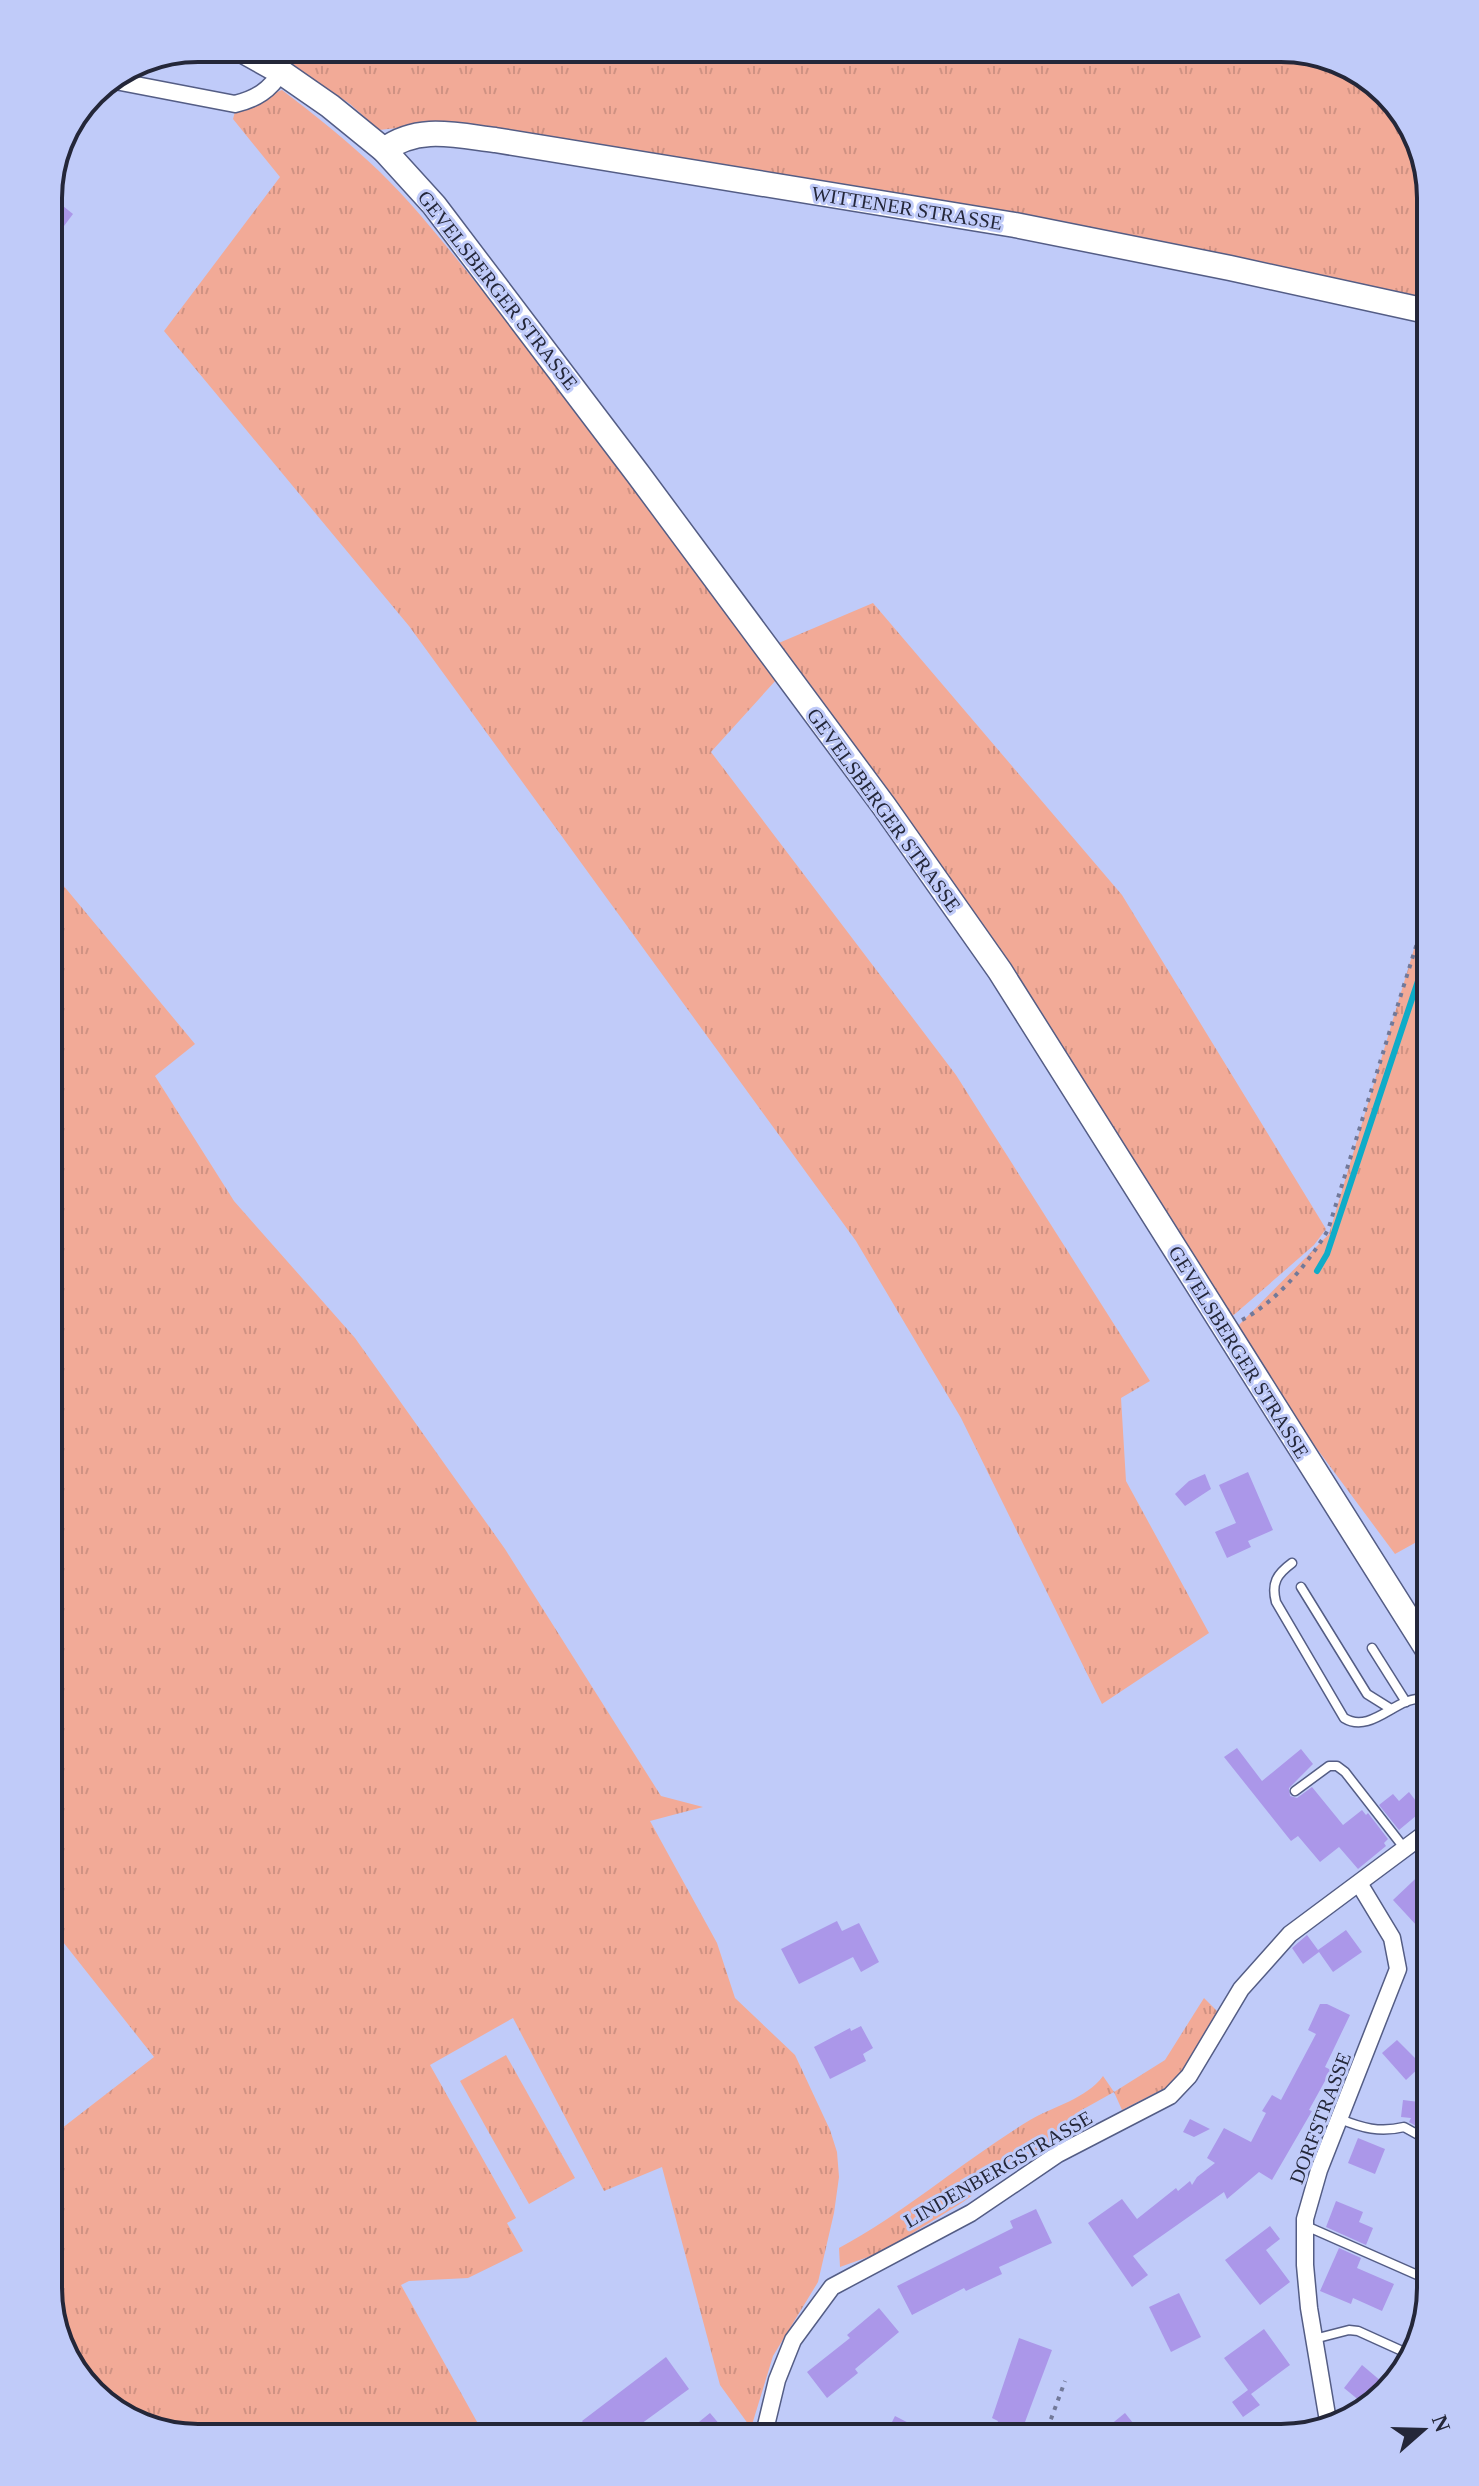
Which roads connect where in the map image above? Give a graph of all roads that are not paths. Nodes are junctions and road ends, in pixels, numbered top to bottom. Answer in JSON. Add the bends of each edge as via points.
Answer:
{"nodes":[{"id":1,"x":263,"y":62,"type":"edge"},
{"id":2,"x":281,"y":72,"type":"junction"},
{"id":3,"x":126,"y":83,"type":"edge"},
{"id":4,"x":384,"y":150,"type":"junction"},
{"id":5,"x":1417,"y":309,"type":"edge"},
{"id":6,"x":1292,"y":1563,"type":"dead end"},
{"id":7,"x":1301,"y":1587,"type":"dead end"},
{"id":8,"x":1417,"y":1633,"type":"edge"},
{"id":9,"x":1372,"y":1648,"type":"dead end"},
{"id":10,"x":1417,"y":1699,"type":"edge"},
{"id":11,"x":1406,"y":1702,"type":"junction"},
{"id":12,"x":1391,"y":1709,"type":"junction"},
{"id":13,"x":1295,"y":1791,"type":"dead end"},
{"id":14,"x":1417,"y":1840,"type":"edge"},
{"id":15,"x":1405,"y":1849,"type":"junction"},
{"id":16,"x":1360,"y":1885,"type":"junction"},
{"id":17,"x":1340,"y":2119,"type":"junction"},
{"id":18,"x":1417,"y":2134,"type":"edge"},
{"id":19,"x":1305,"y":2226,"type":"junction"},
{"id":20,"x":1417,"y":2275,"type":"edge"},
{"id":21,"x":1314,"y":2339,"type":"junction"},
{"id":22,"x":1401,"y":2351,"type":"edge"},
{"id":23,"x":1327,"y":2416,"type":"edge"},
{"id":24,"x":766,"y":2424,"type":"edge"}],
"edges":[{"from":1,"to":2,"type":"main road","name":"GEVELSBERGER STRASSE"},
{"from":2,"to":3,"type":"street","via":[[269,89],[235,104]]},
{"from":2,"to":4,"type":"main road","name":"GEVELSBERGER STRASSE"},
{"from":4,"to":5,"type":"main road","name":"WITTENER STRASSE","via":[[402,138],[427,133],[495,140],[1015,225]]},
{"from":4,"to":8,"type":"main road","name":"GEVELSBERGER STRASSE","via":[[488,273],[940,883]]},
{"from":6,"to":12,"type":"lane","via":[[1278,1573],[1276,1602],[1344,1718],[1361,1723]]},
{"from":7,"to":12,"type":"lane","via":[[1367,1694]]},
{"from":9,"to":11,"type":"lane"},
{"from":10,"to":11,"type":"lane"},
{"from":11,"to":12,"type":"lane"},
{"from":13,"to":15,"type":"lane","via":[[1329,1766],[1337,1766]]},
{"from":14,"to":15,"type":"street","name":"LINDENBERGSTRASSE"},
{"from":15,"to":16,"type":"street","name":"LINDENBERGSTRASSE"},
{"from":16,"to":17,"type":"street","name":"DORFSTRASSE","via":[[1392,1938],[1398,1969]]},
{"from":16,"to":24,"type":"street","name":"LINDENBERGSTRASSE","via":[[1290,1934],[1241,1989],[1189,2076],[1170,2096],[1058,2154],[971,2213],[832,2287],[793,2340]]},
{"from":17,"to":18,"type":"lane","via":[[1361,2128],[1404,2127]]},
{"from":17,"to":19,"type":"street","name":"DORFSTRASSE","via":[[1319,2170]]},
{"from":19,"to":20,"type":"lane"},
{"from":19,"to":21,"type":"street","name":"DORFSTRASSE"},
{"from":21,"to":22,"type":"lane","via":[[1358,2331]]},
{"from":21,"to":23,"type":"street","name":"DORFSTRASSE"}]}
